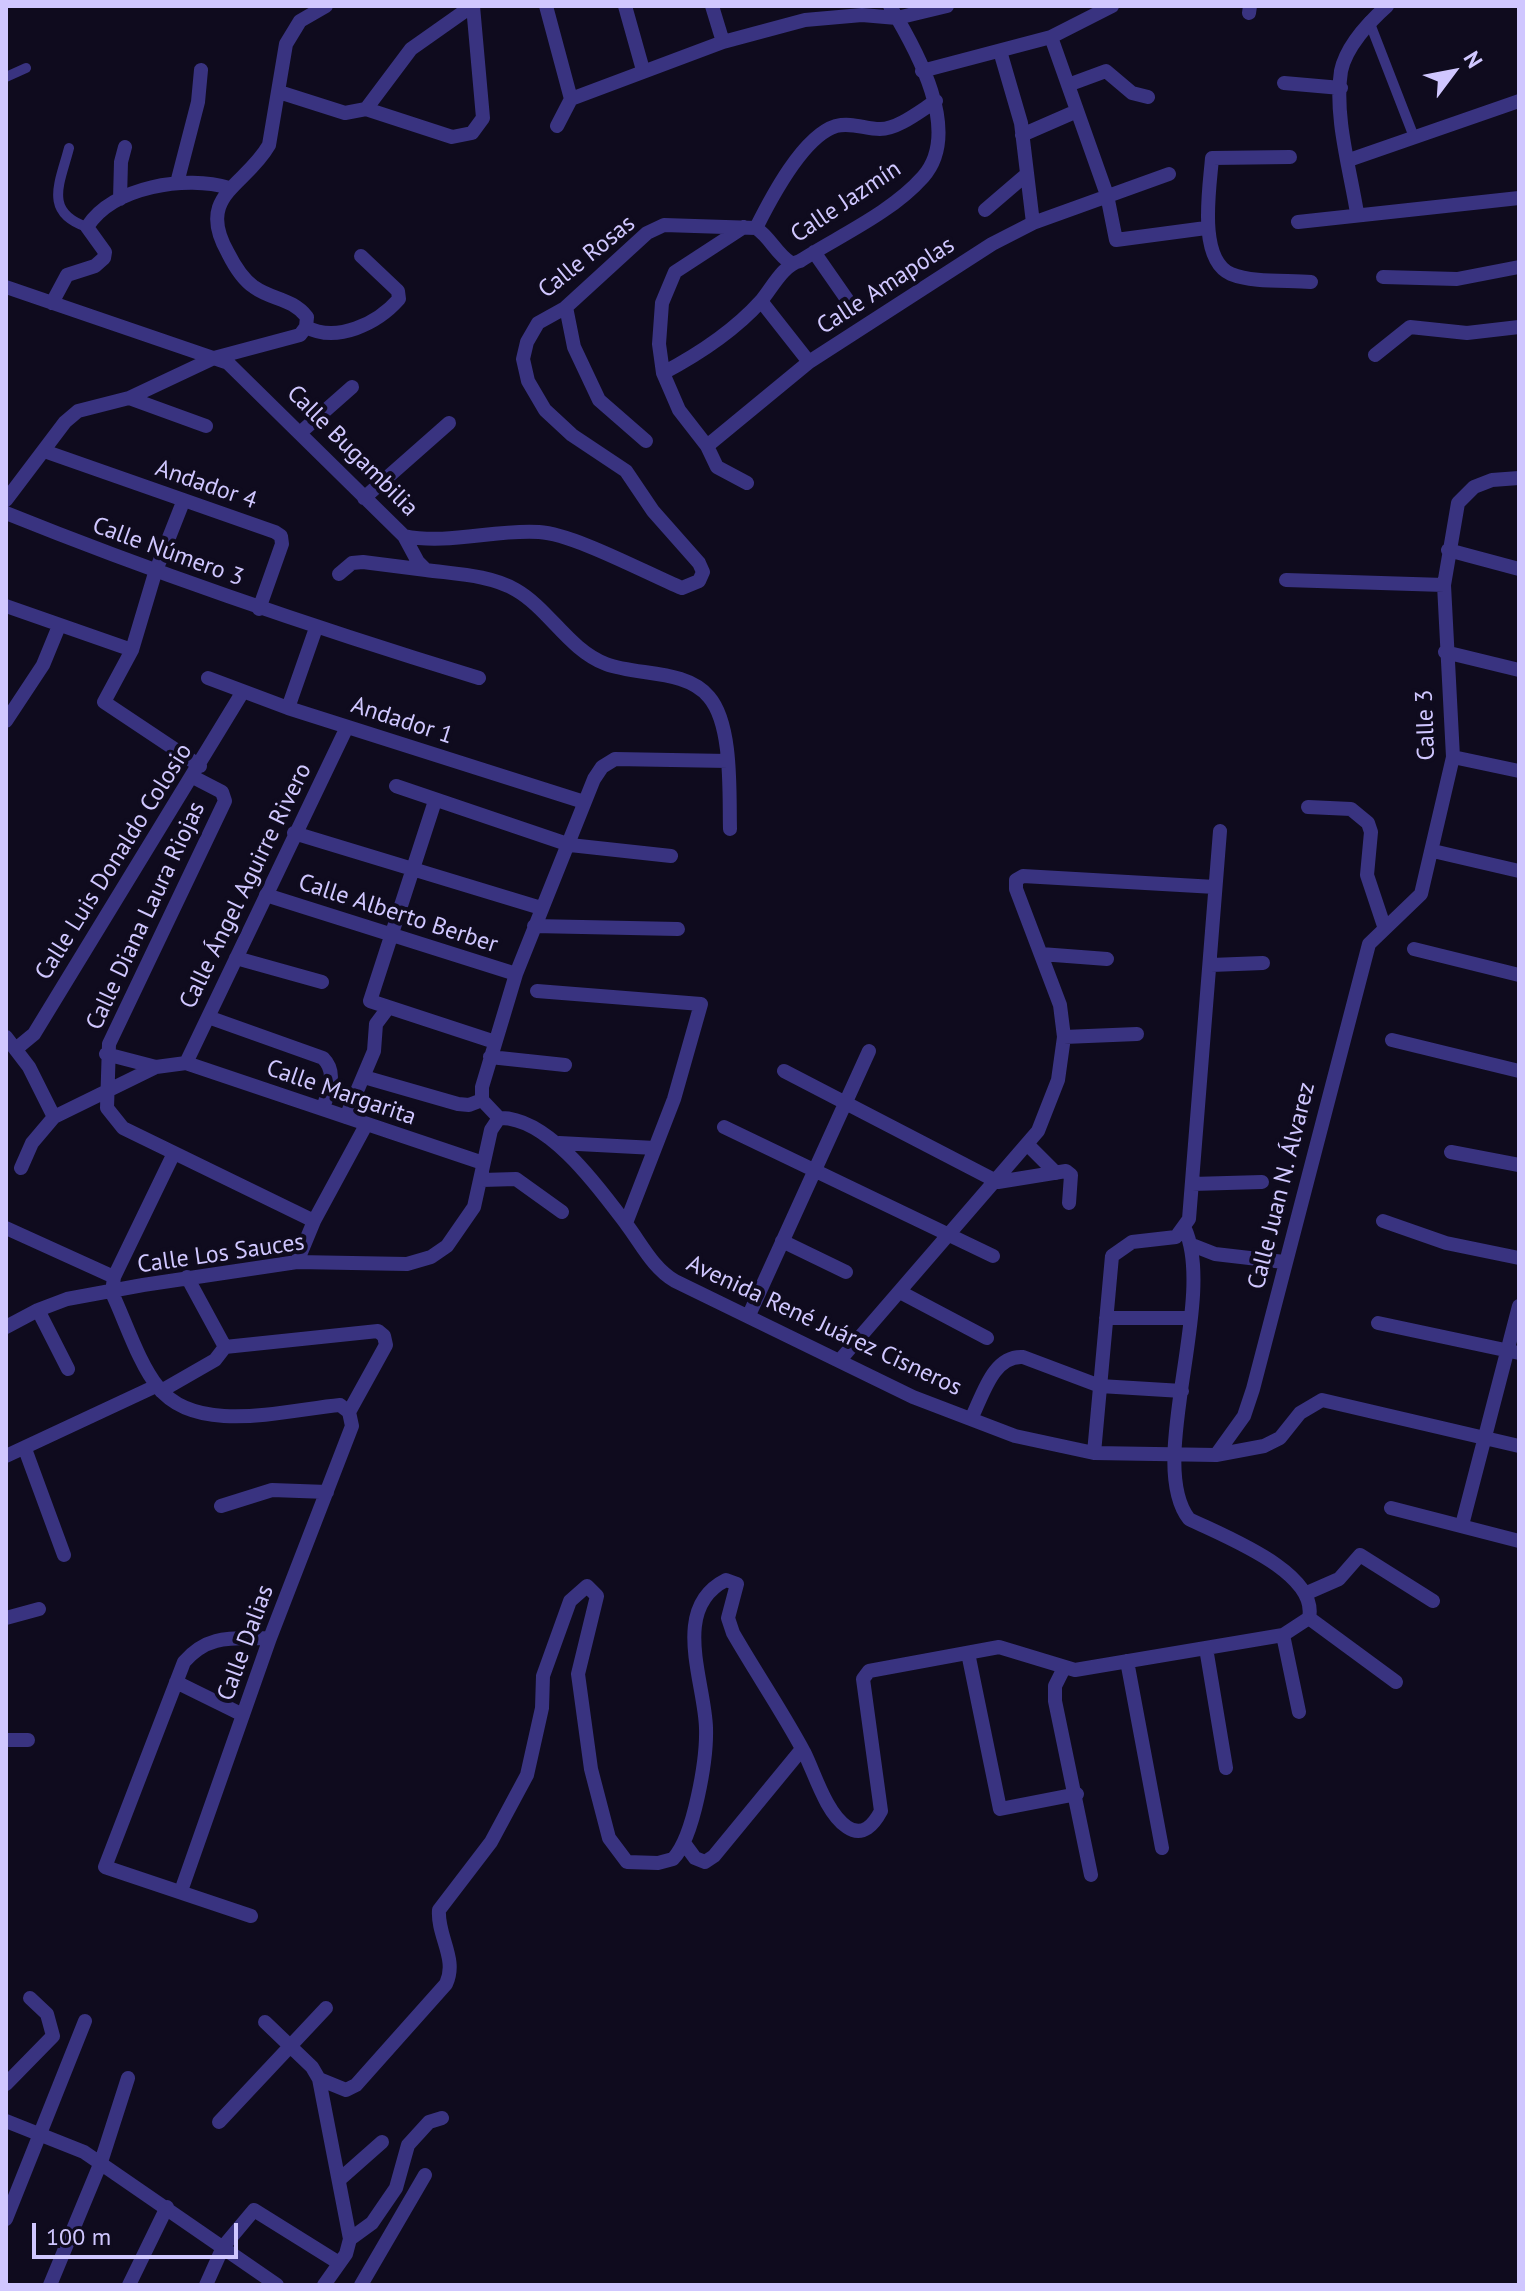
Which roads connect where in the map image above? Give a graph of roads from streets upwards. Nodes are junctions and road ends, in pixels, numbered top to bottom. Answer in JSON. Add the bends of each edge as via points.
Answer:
{"nodes":[{"id":1,"x":326,"y":6,"type":"edge"},
{"id":2,"x":472,"y":6,"type":"edge"},
{"id":3,"x":546,"y":6,"type":"edge"},
{"id":4,"x":625,"y":6,"type":"edge"},
{"id":5,"x":712,"y":6,"type":"edge"},
{"id":6,"x":947,"y":6,"type":"edge"},
{"id":7,"x":1112,"y":6,"type":"edge"},
{"id":8,"x":1387,"y":6,"type":"edge"},
{"id":9,"x":894,"y":12,"type":"edge"},
{"id":10,"x":803,"y":13,"type":"edge"},
{"id":11,"x":1369,"y":21,"type":"junction"},
{"id":12,"x":1051,"y":37,"type":"junction"},
{"id":13,"x":723,"y":42,"type":"junction"},
{"id":14,"x":1000,"y":51,"type":"junction"},
{"id":15,"x":26,"y":68,"type":"dead end"},
{"id":16,"x":201,"y":70,"type":"dead end"},
{"id":17,"x":643,"y":70,"type":"junction"},
{"id":18,"x":922,"y":71,"type":"junction"},
{"id":19,"x":6,"y":77,"type":"edge"},
{"id":20,"x":1284,"y":83,"type":"dead end"},
{"id":21,"x":1068,"y":85,"type":"junction"},
{"id":22,"x":1341,"y":88,"type":"junction"},
{"id":23,"x":279,"y":92,"type":"junction"},
{"id":24,"x":1148,"y":97,"type":"dead end"},
{"id":25,"x":571,"y":99,"type":"junction"},
{"id":26,"x":936,"y":101,"type":"junction"},
{"id":27,"x":1519,"y":101,"type":"edge"},
{"id":28,"x":366,"y":109,"type":"junction"},
{"id":29,"x":1077,"y":111,"type":"junction"},
{"id":30,"x":557,"y":126,"type":"dead end"},
{"id":31,"x":1022,"y":135,"type":"junction"},
{"id":32,"x":1414,"y":137,"type":"junction"},
{"id":33,"x":125,"y":147,"type":"dead end"},
{"id":34,"x":69,"y":148,"type":"dead end"},
{"id":35,"x":1290,"y":157,"type":"dead end"},
{"id":36,"x":1349,"y":160,"type":"junction"},
{"id":37,"x":1027,"y":174,"type":"junction"},
{"id":38,"x":1169,"y":174,"type":"dead end"},
{"id":39,"x":177,"y":183,"type":"junction"},
{"id":40,"x":229,"y":188,"type":"junction"},
{"id":41,"x":1107,"y":195,"type":"junction"},
{"id":42,"x":1519,"y":198,"type":"edge"},
{"id":43,"x":120,"y":199,"type":"junction"},
{"id":44,"x":985,"y":210,"type":"dead end"},
{"id":45,"x":1357,"y":213,"type":"junction"},
{"id":46,"x":1298,"y":222,"type":"dead end"},
{"id":47,"x":1033,"y":223,"type":"junction"},
{"id":48,"x":87,"y":227,"type":"junction"},
{"id":49,"x":750,"y":228,"type":"junction"},
{"id":50,"x":1206,"y":228,"type":"junction"},
{"id":51,"x":814,"y":252,"type":"junction"},
{"id":52,"x":361,"y":256,"type":"dead end"},
{"id":53,"x":791,"y":263,"type":"junction"},
{"id":54,"x":1519,"y":267,"type":"edge"},
{"id":55,"x":1383,"y":277,"type":"dead end"},
{"id":56,"x":1311,"y":282,"type":"dead end"},
{"id":57,"x":6,"y":287,"type":"edge"},
{"id":58,"x":761,"y":301,"type":"junction"},
{"id":59,"x":52,"y":303,"type":"junction"},
{"id":60,"x":566,"y":307,"type":"junction"},
{"id":61,"x":853,"y":308,"type":"dead end"},
{"id":62,"x":306,"y":327,"type":"junction"},
{"id":63,"x":1519,"y":327,"type":"edge"},
{"id":64,"x":1375,"y":355,"type":"dead end"},
{"id":65,"x":214,"y":358,"type":"junction"},
{"id":66,"x":809,"y":362,"type":"junction"},
{"id":67,"x":663,"y":373,"type":"junction"},
{"id":68,"x":352,"y":387,"type":"dead end"},
{"id":69,"x":129,"y":398,"type":"junction"},
{"id":70,"x":449,"y":423,"type":"dead end"},
{"id":71,"x":206,"y":426,"type":"dead end"},
{"id":72,"x":301,"y":432,"type":"junction"},
{"id":73,"x":646,"y":441,"type":"dead end"},
{"id":74,"x":707,"y":446,"type":"junction"},
{"id":75,"x":44,"y":451,"type":"junction"},
{"id":76,"x":1519,"y":478,"type":"edge"},
{"id":77,"x":747,"y":483,"type":"dead end"},
{"id":78,"x":364,"y":498,"type":"junction"},
{"id":79,"x":6,"y":500,"type":"edge"},
{"id":80,"x":183,"y":502,"type":"junction"},
{"id":81,"x":6,"y":513,"type":"edge"},
{"id":82,"x":404,"y":536,"type":"junction"},
{"id":83,"x":1448,"y":550,"type":"junction"},
{"id":84,"x":1519,"y":569,"type":"edge"},
{"id":85,"x":426,"y":570,"type":"junction"},
{"id":86,"x":155,"y":573,"type":"junction"},
{"id":87,"x":339,"y":574,"type":"dead end"},
{"id":88,"x":1286,"y":580,"type":"dead end"},
{"id":89,"x":699,"y":581,"type":"joint"},
{"id":90,"x":1444,"y":585,"type":"junction"},
{"id":91,"x":6,"y":606,"type":"edge"},
{"id":92,"x":259,"y":609,"type":"junction"},
{"id":93,"x":59,"y":626,"type":"junction"},
{"id":94,"x":316,"y":628,"type":"junction"},
{"id":95,"x":132,"y":650,"type":"junction"},
{"id":96,"x":1445,"y":652,"type":"junction"},
{"id":97,"x":1519,"y":670,"type":"edge"},
{"id":98,"x":208,"y":678,"type":"dead end"},
{"id":99,"x":479,"y":678,"type":"dead end"},
{"id":100,"x":242,"y":693,"type":"junction"},
{"id":101,"x":288,"y":708,"type":"junction"},
{"id":102,"x":6,"y":721,"type":"edge"},
{"id":103,"x":347,"y":727,"type":"junction"},
{"id":104,"x":1453,"y":757,"type":"junction"},
{"id":105,"x":728,"y":761,"type":"junction"},
{"id":106,"x":1519,"y":771,"type":"edge"},
{"id":107,"x":197,"y":772,"type":"junction"},
{"id":108,"x":396,"y":786,"type":"dead end"},
{"id":109,"x":435,"y":801,"type":"junction"},
{"id":110,"x":584,"y":802,"type":"junction"},
{"id":111,"x":1308,"y":807,"type":"dead end"},
{"id":112,"x":730,"y":829,"type":"dead end"},
{"id":113,"x":1220,"y":831,"type":"dead end"},
{"id":114,"x":294,"y":833,"type":"junction"},
{"id":115,"x":570,"y":845,"type":"junction"},
{"id":116,"x":1433,"y":851,"type":"junction"},
{"id":117,"x":671,"y":856,"type":"dead end"},
{"id":118,"x":414,"y":869,"type":"junction"},
{"id":119,"x":1519,"y":871,"type":"edge"},
{"id":120,"x":1215,"y":887,"type":"junction"},
{"id":121,"x":266,"y":895,"type":"junction"},
{"id":122,"x":541,"y":908,"type":"junction"},
{"id":123,"x":534,"y":926,"type":"junction"},
{"id":124,"x":1384,"y":926,"type":"junction"},
{"id":125,"x":678,"y":929,"type":"dead end"},
{"id":126,"x":392,"y":935,"type":"junction"},
{"id":127,"x":1414,"y":949,"type":"dead end"},
{"id":128,"x":1041,"y":954,"type":"junction"},
{"id":129,"x":236,"y":958,"type":"junction"},
{"id":130,"x":1107,"y":959,"type":"dead end"},
{"id":131,"x":1263,"y":963,"type":"dead end"},
{"id":132,"x":1211,"y":965,"type":"junction"},
{"id":133,"x":516,"y":974,"type":"junction"},
{"id":134,"x":1519,"y":975,"type":"edge"},
{"id":135,"x":322,"y":982,"type":"dead end"},
{"id":136,"x":537,"y":991,"type":"dead end"},
{"id":137,"x":388,"y":1008,"type":"junction"},
{"id":138,"x":208,"y":1017,"type":"junction"},
{"id":139,"x":1137,"y":1034,"type":"dead end"},
{"id":140,"x":1064,"y":1037,"type":"junction"},
{"id":141,"x":1392,"y":1040,"type":"dead end"},
{"id":142,"x":12,"y":1042,"type":"edge"},
{"id":143,"x":495,"y":1042,"type":"junction"},
{"id":144,"x":869,"y":1051,"type":"dead end"},
{"id":145,"x":106,"y":1054,"type":"junction"},
{"id":146,"x":490,"y":1057,"type":"junction"},
{"id":147,"x":186,"y":1063,"type":"junction"},
{"id":148,"x":565,"y":1065,"type":"dead end"},
{"id":149,"x":156,"y":1067,"type":"junction"},
{"id":150,"x":784,"y":1071,"type":"dead end"},
{"id":151,"x":1519,"y":1071,"type":"edge"},
{"id":152,"x":364,"y":1077,"type":"junction"},
{"id":153,"x":109,"y":1092,"type":"junction"},
{"id":154,"x":482,"y":1100,"type":"junction"},
{"id":155,"x":845,"y":1104,"type":"junction"},
{"id":156,"x":323,"y":1109,"type":"junction"},
{"id":157,"x":54,"y":1117,"type":"junction"},
{"id":158,"x":346,"y":1117,"type":"junction"},
{"id":159,"x":499,"y":1118,"type":"junction"},
{"id":160,"x":366,"y":1125,"type":"junction"},
{"id":161,"x":724,"y":1127,"type":"dead end"},
{"id":162,"x":559,"y":1143,"type":"junction"},
{"id":163,"x":1027,"y":1144,"type":"junction"},
{"id":164,"x":655,"y":1148,"type":"junction"},
{"id":165,"x":1451,"y":1152,"type":"dead end"},
{"id":166,"x":174,"y":1153,"type":"junction"},
{"id":167,"x":483,"y":1163,"type":"junction"},
{"id":168,"x":1519,"y":1165,"type":"edge"},
{"id":169,"x":21,"y":1168,"type":"dead end"},
{"id":170,"x":815,"y":1169,"type":"junction"},
{"id":171,"x":1056,"y":1173,"type":"junction"},
{"id":172,"x":482,"y":1180,"type":"junction"},
{"id":173,"x":998,"y":1182,"type":"junction"},
{"id":174,"x":1262,"y":1182,"type":"dead end"},
{"id":175,"x":1192,"y":1184,"type":"junction"},
{"id":176,"x":1069,"y":1203,"type":"dead end"},
{"id":177,"x":562,"y":1212,"type":"dead end"},
{"id":178,"x":314,"y":1221,"type":"junction"},
{"id":179,"x":1383,"y":1221,"type":"dead end"},
{"id":180,"x":626,"y":1223,"type":"junction"},
{"id":181,"x":6,"y":1228,"type":"edge"},
{"id":182,"x":1185,"y":1229,"type":"junction"},
{"id":183,"x":949,"y":1236,"type":"junction"},
{"id":184,"x":782,"y":1241,"type":"junction"},
{"id":185,"x":1192,"y":1245,"type":"junction"},
{"id":186,"x":993,"y":1256,"type":"dead end"},
{"id":187,"x":1519,"y":1258,"type":"edge"},
{"id":188,"x":297,"y":1262,"type":"junction"},
{"id":189,"x":1284,"y":1262,"type":"junction"},
{"id":190,"x":846,"y":1272,"type":"dead end"},
{"id":191,"x":187,"y":1277,"type":"junction"},
{"id":192,"x":113,"y":1285,"type":"junction"},
{"id":193,"x":900,"y":1292,"type":"junction"},
{"id":194,"x":1519,"y":1306,"type":"edge"},
{"id":195,"x":38,"y":1310,"type":"junction"},
{"id":196,"x":749,"y":1315,"type":"junction"},
{"id":197,"x":1106,"y":1318,"type":"junction"},
{"id":198,"x":1189,"y":1318,"type":"junction"},
{"id":199,"x":1378,"y":1323,"type":"dead end"},
{"id":200,"x":6,"y":1327,"type":"edge"},
{"id":201,"x":987,"y":1338,"type":"dead end"},
{"id":202,"x":225,"y":1347,"type":"junction"},
{"id":203,"x":1513,"y":1351,"type":"edge"},
{"id":204,"x":840,"y":1360,"type":"junction"},
{"id":205,"x":68,"y":1369,"type":"dead end"},
{"id":206,"x":1100,"y":1386,"type":"junction"},
{"id":207,"x":158,"y":1388,"type":"junction"},
{"id":208,"x":1182,"y":1391,"type":"junction"},
{"id":209,"x":349,"y":1412,"type":"junction"},
{"id":210,"x":971,"y":1419,"type":"junction"},
{"id":211,"x":1483,"y":1437,"type":"junction"},
{"id":212,"x":1519,"y":1446,"type":"edge"},
{"id":213,"x":25,"y":1449,"type":"junction"},
{"id":214,"x":1094,"y":1453,"type":"junction"},
{"id":215,"x":1216,"y":1455,"type":"junction"},
{"id":216,"x":6,"y":1456,"type":"edge"},
{"id":217,"x":1175,"y":1456,"type":"junction"},
{"id":218,"x":327,"y":1492,"type":"junction"},
{"id":219,"x":221,"y":1506,"type":"dead end"},
{"id":220,"x":1391,"y":1508,"type":"dead end"},
{"id":221,"x":1462,"y":1525,"type":"junction"},
{"id":222,"x":1519,"y":1541,"type":"edge"},
{"id":223,"x":64,"y":1555,"type":"dead end"},
{"id":224,"x":1307,"y":1593,"type":"junction"},
{"id":225,"x":1433,"y":1601,"type":"dead end"},
{"id":226,"x":39,"y":1609,"type":"dead end"},
{"id":227,"x":6,"y":1617,"type":"edge"},
{"id":228,"x":1309,"y":1618,"type":"junction"},
{"id":229,"x":1283,"y":1635,"type":"junction"},
{"id":230,"x":270,"y":1638,"type":"junction"},
{"id":231,"x":1206,"y":1648,"type":"junction"},
{"id":232,"x":968,"y":1653,"type":"junction"},
{"id":233,"x":1127,"y":1661,"type":"junction"},
{"id":234,"x":1064,"y":1668,"type":"junction"},
{"id":235,"x":176,"y":1682,"type":"junction"},
{"id":236,"x":1396,"y":1682,"type":"dead end"},
{"id":237,"x":1299,"y":1712,"type":"dead end"},
{"id":238,"x":243,"y":1715,"type":"junction"},
{"id":239,"x":6,"y":1740,"type":"edge"},
{"id":240,"x":28,"y":1740,"type":"dead end"},
{"id":241,"x":802,"y":1749,"type":"junction"},
{"id":242,"x":1226,"y":1768,"type":"dead end"},
{"id":243,"x":1077,"y":1794,"type":"junction"},
{"id":244,"x":684,"y":1843,"type":"junction"},
{"id":245,"x":1162,"y":1848,"type":"dead end"},
{"id":246,"x":1091,"y":1875,"type":"dead end"},
{"id":247,"x":181,"y":1891,"type":"junction"},
{"id":248,"x":251,"y":1916,"type":"dead end"},
{"id":249,"x":30,"y":1998,"type":"dead end"},
{"id":250,"x":326,"y":2008,"type":"dead end"},
{"id":251,"x":85,"y":2021,"type":"dead end"},
{"id":252,"x":265,"y":2022,"type":"dead end"},
{"id":253,"x":291,"y":2047,"type":"junction"},
{"id":254,"x":128,"y":2078,"type":"dead end"},
{"id":255,"x":319,"y":2079,"type":"junction"},
{"id":256,"x":6,"y":2084,"type":"edge"},
{"id":257,"x":442,"y":2118,"type":"dead end"},
{"id":258,"x":6,"y":2121,"type":"edge"},
{"id":259,"x":219,"y":2122,"type":"dead end"},
{"id":260,"x":38,"y":2133,"type":"junction"},
{"id":261,"x":382,"y":2142,"type":"dead end"},
{"id":262,"x":101,"y":2162,"type":"junction"},
{"id":263,"x":425,"y":2175,"type":"dead end"},
{"id":264,"x":339,"y":2180,"type":"junction"},
{"id":265,"x":167,"y":2207,"type":"junction"},
{"id":266,"x":6,"y":2219,"type":"edge"},
{"id":267,"x":350,"y":2239,"type":"junction"},
{"id":268,"x":223,"y":2247,"type":"junction"},
{"id":269,"x":339,"y":2263,"type":"junction"},
{"id":270,"x":55,"y":2283,"type":"edge"},
{"id":271,"x":129,"y":2285,"type":"edge"},
{"id":272,"x":206,"y":2285,"type":"edge"},
{"id":273,"x":277,"y":2285,"type":"edge"},
{"id":274,"x":324,"y":2285,"type":"edge"},
{"id":275,"x":361,"y":2285,"type":"edge"}],
"edges":[{"from":1,"to":23,"type":"street","via":[[293,29]]},
{"from":2,"to":28,"type":"street","via":[[411,49]]},
{"from":2,"to":28,"type":"street","via":[[483,118],[472,133],[452,137]]},
{"from":3,"to":25,"type":"street"},
{"from":4,"to":17,"type":"street"},
{"from":5,"to":13,"type":"street"},
{"from":6,"to":9,"type":"street"},
{"from":7,"to":12,"type":"street"},
{"from":8,"to":11,"type":"street"},
{"from":9,"to":10,"type":"street"},
{"from":9,"to":18,"type":"street","name":"Calle Jazmín"},
{"from":10,"to":13,"type":"street"},
{"from":11,"to":22,"type":"street","via":[[1341,69]]},
{"from":11,"to":32,"type":"street"},
{"from":12,"to":14,"type":"street"},
{"from":12,"to":21,"type":"street"},
{"from":13,"to":17,"type":"street"},
{"from":14,"to":18,"type":"street"},
{"from":14,"to":31,"type":"street"},
{"from":15,"to":19,"type":"street"},
{"from":16,"to":39,"type":"street"},
{"from":17,"to":25,"type":"street"},
{"from":18,"to":26,"type":"street","name":"Calle Jazmín"},
{"from":20,"to":22,"type":"street"},
{"from":21,"to":24,"type":"street","via":[[1106,71],[1132,93]]},
{"from":21,"to":29,"type":"street"},
{"from":22,"to":36,"type":"street"},
{"from":23,"to":28,"type":"street","via":[[345,113]]},
{"from":23,"to":40,"type":"street","via":[[269,145]]},
{"from":25,"to":30,"type":"street"},
{"from":26,"to":49,"type":"street","via":[[882,129],[853,124],[819,135]]},
{"from":26,"to":51,"type":"street","name":"Calle Jazmín","via":[[939,139],[923,177]]},
{"from":27,"to":32,"type":"street"},
{"from":29,"to":31,"type":"street"},
{"from":29,"to":41,"type":"street"},
{"from":31,"to":37,"type":"street"},
{"from":32,"to":36,"type":"street"},
{"from":33,"to":43,"type":"street"},
{"from":34,"to":48,"type":"street","via":[[58,193],[60,211]]},
{"from":35,"to":50,"type":"street","via":[[1212,158]]},
{"from":36,"to":45,"type":"street"},
{"from":37,"to":44,"type":"street"},
{"from":37,"to":47,"type":"street"},
{"from":38,"to":41,"type":"street"},
{"from":39,"to":40,"type":"street"},
{"from":39,"to":43,"type":"street"},
{"from":40,"to":62,"type":"street","via":[[215,219],[226,249],[254,287],[297,304],[307,317]]},
{"from":41,"to":47,"type":"street","name":"Calle Amapolas"},
{"from":41,"to":50,"type":"street","via":[[1116,240]]},
{"from":42,"to":45,"type":"street"},
{"from":43,"to":48,"type":"street"},
{"from":45,"to":46,"type":"street"},
{"from":47,"to":66,"type":"street","name":"Calle Amapolas"},
{"from":48,"to":59,"type":"street","via":[[104,258],[67,275]]},
{"from":49,"to":53,"type":"street","via":[[765,234]]},
{"from":49,"to":60,"type":"street","name":"Calle Rosas","via":[[664,225],[632,245]]},
{"from":49,"to":67,"type":"street","via":[[669,280],[659,344]]},
{"from":50,"to":56,"type":"street","via":[[1218,262],[1231,274]]},
{"from":51,"to":53,"type":"street","name":"Calle Jazmín"},
{"from":51,"to":61,"type":"street"},
{"from":52,"to":62,"type":"street","via":[[398,291],[399,299],[348,332],[321,334]]},
{"from":53,"to":58,"type":"street","name":"Calle Jazmín"},
{"from":54,"to":55,"type":"street","via":[[1457,279]]},
{"from":57,"to":59,"type":"street","name":"Calle Bugambilia"},
{"from":58,"to":66,"type":"street"},
{"from":58,"to":67,"type":"street","name":"Calle Jazmín","via":[[718,341]]},
{"from":59,"to":65,"type":"street","name":"Calle Bugambilia"},
{"from":60,"to":73,"type":"street","via":[[574,347],[599,400]]},
{"from":60,"to":89,"type":"street","name":"Calle Rosas","via":[[538,323],[527,342],[523,359],[528,381],[545,410],[572,435],[626,471],[699,563]]},
{"from":62,"to":65,"type":"street","via":[[285,341]]},
{"from":63,"to":64,"type":"street","via":[[1467,333],[1410,327]]},
{"from":65,"to":69,"type":"street"},
{"from":65,"to":72,"type":"street","name":"Calle Bugambilia","via":[[246,377]]},
{"from":66,"to":74,"type":"street","name":"Calle Amapolas"},
{"from":67,"to":74,"type":"street","via":[[679,410]]},
{"from":68,"to":72,"type":"street"},
{"from":69,"to":71,"type":"street"},
{"from":69,"to":75,"type":"street","via":[[78,411]]},
{"from":70,"to":78,"type":"street"},
{"from":72,"to":78,"type":"street","name":"Calle Bugambilia"},
{"from":74,"to":77,"type":"street","via":[[717,467]]},
{"from":75,"to":79,"type":"street"},
{"from":75,"to":80,"type":"street","name":"Andador 4"},
{"from":76,"to":83,"type":"street","name":"Calle 3","via":[[1483,483],[1458,503]]},
{"from":78,"to":82,"type":"street","name":"Calle Bugambilia"},
{"from":80,"to":86,"type":"street"},
{"from":80,"to":92,"type":"street","name":"Andador 4","via":[[281,536]]},
{"from":81,"to":86,"type":"street","name":"Calle Número 3"},
{"from":82,"to":85,"type":"street"},
{"from":82,"to":89,"type":"street","name":"Calle Bugambilia","via":[[424,540],[539,532],[565,537],[682,588]]},
{"from":83,"to":84,"type":"street"},
{"from":83,"to":90,"type":"street","name":"Calle 3"},
{"from":85,"to":87,"type":"street","via":[[363,562],[352,563]]},
{"from":85,"to":105,"type":"street","via":[[516,590],[605,664],[689,682],[717,709]]},
{"from":86,"to":92,"type":"street","name":"Calle Número 3"},
{"from":86,"to":95,"type":"street"},
{"from":88,"to":90,"type":"street"},
{"from":90,"to":96,"type":"street","name":"Calle 3"},
{"from":91,"to":93,"type":"street"},
{"from":92,"to":94,"type":"street","name":"Calle Número 3"},
{"from":93,"to":95,"type":"street"},
{"from":93,"to":102,"type":"street","via":[[43,665]]},
{"from":94,"to":99,"type":"street","name":"Calle Número 3"},
{"from":94,"to":101,"type":"street"},
{"from":95,"to":107,"type":"street","name":"Calle Diana Laura Riojas","via":[[104,702]]},
{"from":96,"to":97,"type":"street"},
{"from":96,"to":104,"type":"street","name":"Calle 3"},
{"from":98,"to":100,"type":"street","name":"Andador 1"},
{"from":100,"to":101,"type":"street","name":"Andador 1"},
{"from":100,"to":107,"type":"street","name":"Calle Luis Donaldo Colosio"},
{"from":101,"to":103,"type":"street","name":"Andador 1"},
{"from":103,"to":110,"type":"street","name":"Andador 1"},
{"from":103,"to":114,"type":"street","name":"Calle Ángel Aguirre Rivero"},
{"from":104,"to":106,"type":"street"},
{"from":104,"to":116,"type":"street","name":"Calle 3"},
{"from":105,"to":110,"type":"street","via":[[615,759],[602,767]]},
{"from":105,"to":112,"type":"street"},
{"from":107,"to":142,"type":"street","name":"Calle Luis Donaldo Colosio","via":[[34,1034]]},
{"from":107,"to":145,"type":"street","name":"Calle Diana Laura Riojas","via":[[222,792],[225,801]]},
{"from":108,"to":109,"type":"street"},
{"from":109,"to":115,"type":"street"},
{"from":109,"to":118,"type":"street"},
{"from":110,"to":115,"type":"street"},
{"from":111,"to":124,"type":"street","via":[[1351,809],[1368,823],[1367,875]]},
{"from":113,"to":120,"type":"street"},
{"from":114,"to":118,"type":"street"},
{"from":114,"to":121,"type":"street","name":"Calle Ángel Aguirre Rivero"},
{"from":115,"to":117,"type":"street"},
{"from":115,"to":122,"type":"street"},
{"from":116,"to":119,"type":"street"},
{"from":116,"to":124,"type":"street","name":"Calle 3","via":[[1421,894]]},
{"from":118,"to":122,"type":"street"},
{"from":118,"to":126,"type":"street"},
{"from":120,"to":128,"type":"street","via":[[1023,876],[1016,880],[1016,889]]},
{"from":120,"to":132,"type":"street"},
{"from":121,"to":126,"type":"street","name":"Calle Alberto Berber"},
{"from":121,"to":129,"type":"street","name":"Calle Ángel Aguirre Rivero"},
{"from":122,"to":123,"type":"street"},
{"from":123,"to":125,"type":"street"},
{"from":123,"to":133,"type":"street"},
{"from":124,"to":189,"type":"street","name":"Calle Juan N. Álvarez","via":[[1363,960]]},
{"from":126,"to":133,"type":"street","name":"Calle Alberto Berber"},
{"from":126,"to":137,"type":"street","via":[[370,1001]]},
{"from":127,"to":134,"type":"street"},
{"from":128,"to":130,"type":"street"},
{"from":128,"to":140,"type":"street","via":[[1060,1005]]},
{"from":129,"to":135,"type":"street"},
{"from":129,"to":138,"type":"street","name":"Calle Ángel Aguirre Rivero"},
{"from":131,"to":132,"type":"street"},
{"from":132,"to":175,"type":"street"},
{"from":133,"to":143,"type":"street"},
{"from":136,"to":164,"type":"street","via":[[701,1004]]},
{"from":137,"to":143,"type":"street"},
{"from":137,"to":152,"type":"street","via":[[376,1024],[374,1051]]},
{"from":138,"to":147,"type":"street","name":"Calle Ángel Aguirre Rivero"},
{"from":138,"to":156,"type":"street","via":[[323,1058],[332,1077]]},
{"from":139,"to":140,"type":"street"},
{"from":140,"to":163,"type":"street","via":[[1058,1080],[1038,1131]]},
{"from":141,"to":151,"type":"street"},
{"from":142,"to":157,"type":"street"},
{"from":143,"to":146,"type":"street"},
{"from":144,"to":155,"type":"street"},
{"from":145,"to":149,"type":"street"},
{"from":145,"to":153,"type":"street","name":"Calle Diana Laura Riojas"},
{"from":146,"to":148,"type":"street"},
{"from":146,"to":154,"type":"street"},
{"from":147,"to":149,"type":"street"},
{"from":147,"to":156,"type":"street","name":"Calle Margarita"},
{"from":149,"to":153,"type":"street"},
{"from":150,"to":155,"type":"street"},
{"from":152,"to":154,"type":"street","via":[[458,1104]]},
{"from":152,"to":158,"type":"street"},
{"from":153,"to":157,"type":"street"},
{"from":153,"to":166,"type":"street","name":"Calle Diana Laura Riojas","via":[[107,1108],[113,1120]]},
{"from":154,"to":159,"type":"street"},
{"from":155,"to":170,"type":"street"},
{"from":155,"to":173,"type":"street"},
{"from":156,"to":158,"type":"street","name":"Calle Margarita"},
{"from":157,"to":169,"type":"street","via":[[32,1143]]},
{"from":158,"to":160,"type":"street","name":"Calle Margarita"},
{"from":159,"to":162,"type":"street","via":[[520,1121]]},
{"from":159,"to":167,"type":"street","name":"Calle Los Sauces"},
{"from":160,"to":167,"type":"street","name":"Calle Margarita"},
{"from":160,"to":178,"type":"street"},
{"from":161,"to":170,"type":"street"},
{"from":162,"to":164,"type":"street"},
{"from":162,"to":180,"type":"street"},
{"from":163,"to":171,"type":"street"},
{"from":163,"to":173,"type":"street"},
{"from":164,"to":180,"type":"street"},
{"from":165,"to":168,"type":"street"},
{"from":166,"to":178,"type":"street"},
{"from":166,"to":192,"type":"street"},
{"from":167,"to":172,"type":"street","name":"Calle Los Sauces"},
{"from":170,"to":183,"type":"street"},
{"from":170,"to":184,"type":"street"},
{"from":171,"to":173,"type":"street"},
{"from":171,"to":176,"type":"street","via":[[1071,1175]]},
{"from":172,"to":177,"type":"street","via":[[516,1179]]},
{"from":172,"to":188,"type":"street","name":"Calle Los Sauces","via":[[474,1207],[447,1246],[431,1257],[407,1264]]},
{"from":173,"to":183,"type":"street"},
{"from":174,"to":175,"type":"street"},
{"from":175,"to":182,"type":"street"},
{"from":178,"to":188,"type":"street"},
{"from":179,"to":187,"type":"street","via":[[1446,1243]]},
{"from":180,"to":196,"type":"street","name":"Avenida René Juárez Cisneros","via":[[665,1275]]},
{"from":181,"to":192,"type":"street"},
{"from":182,"to":185,"type":"street"},
{"from":182,"to":197,"type":"street","via":[[1176,1237],[1123,1245],[1112,1256]]},
{"from":183,"to":186,"type":"street"},
{"from":183,"to":193,"type":"street"},
{"from":184,"to":190,"type":"street"},
{"from":184,"to":196,"type":"street"},
{"from":185,"to":189,"type":"street","via":[[1215,1254]]},
{"from":185,"to":198,"type":"street"},
{"from":188,"to":191,"type":"street","name":"Calle Los Sauces"},
{"from":189,"to":215,"type":"street","name":"Calle Juan N. Álvarez","via":[[1244,1416]]},
{"from":191,"to":192,"type":"street","name":"Calle Los Sauces"},
{"from":191,"to":202,"type":"street"},
{"from":192,"to":195,"type":"street","name":"Calle Los Sauces"},
{"from":192,"to":207,"type":"street"},
{"from":193,"to":201,"type":"street"},
{"from":193,"to":204,"type":"street"},
{"from":194,"to":203,"type":"street"},
{"from":195,"to":200,"type":"street","name":"Calle Los Sauces"},
{"from":195,"to":205,"type":"street"},
{"from":196,"to":204,"type":"street","name":"Avenida René Juárez Cisneros"},
{"from":197,"to":198,"type":"street"},
{"from":197,"to":206,"type":"street"},
{"from":198,"to":208,"type":"street"},
{"from":199,"to":203,"type":"street"},
{"from":202,"to":207,"type":"street","via":[[215,1360]]},
{"from":202,"to":209,"type":"street","name":"Calle Dalias","via":[[378,1331],[386,1345]]},
{"from":203,"to":211,"type":"street"},
{"from":204,"to":210,"type":"street","name":"Avenida René Juárez Cisneros"},
{"from":206,"to":208,"type":"street"},
{"from":206,"to":210,"type":"street","via":[[1011,1356],[1000,1363]]},
{"from":206,"to":214,"type":"street"},
{"from":207,"to":209,"type":"street","via":[[172,1402],[213,1418],[340,1405]]},
{"from":207,"to":213,"type":"street"},
{"from":208,"to":217,"type":"street"},
{"from":209,"to":218,"type":"street","name":"Calle Dalias","via":[[352,1426]]},
{"from":210,"to":214,"type":"street","name":"Avenida René Juárez Cisneros","via":[[1015,1436]]},
{"from":211,"to":212,"type":"street"},
{"from":211,"to":215,"type":"street","name":"Avenida René Juárez Cisneros","via":[[1322,1400],[1264,1446]]},
{"from":211,"to":221,"type":"street"},
{"from":213,"to":216,"type":"street"},
{"from":213,"to":223,"type":"street"},
{"from":214,"to":217,"type":"street","name":"Avenida René Juárez Cisneros"},
{"from":215,"to":217,"type":"street","name":"Avenida René Juárez Cisneros"},
{"from":217,"to":224,"type":"street","via":[[1176,1491],[1189,1519],[1269,1559]]},
{"from":218,"to":219,"type":"street","via":[[272,1490]]},
{"from":218,"to":230,"type":"street","name":"Calle Dalias"},
{"from":220,"to":221,"type":"street"},
{"from":221,"to":222,"type":"street"},
{"from":224,"to":225,"type":"street","via":[[1339,1579],[1360,1555]]},
{"from":224,"to":228,"type":"street"},
{"from":226,"to":227,"type":"street"},
{"from":228,"to":229,"type":"street"},
{"from":228,"to":236,"type":"street"},
{"from":229,"to":231,"type":"street"},
{"from":229,"to":237,"type":"street"},
{"from":230,"to":235,"type":"street","via":[[215,1640],[198,1646]]},
{"from":230,"to":238,"type":"street","name":"Calle Dalias"},
{"from":231,"to":233,"type":"street"},
{"from":231,"to":242,"type":"street"},
{"from":232,"to":234,"type":"street","via":[[1009,1648]]},
{"from":232,"to":241,"type":"street","via":[[869,1671],[863,1679],[881,1811],[872,1826],[849,1829],[836,1816]]},
{"from":232,"to":243,"type":"street","via":[[1000,1809]]},
{"from":233,"to":234,"type":"street"},
{"from":233,"to":245,"type":"street"},
{"from":234,"to":243,"type":"street","via":[[1055,1701]]},
{"from":235,"to":238,"type":"street"},
{"from":235,"to":247,"type":"street","via":[[105,1867]]},
{"from":238,"to":247,"type":"street","name":"Calle Dalias"},
{"from":239,"to":240,"type":"street"},
{"from":241,"to":244,"type":"street","via":[[714,1856],[705,1862],[695,1858]]},
{"from":241,"to":244,"type":"street","via":[[733,1633],[728,1618],[737,1584],[726,1580],[715,1585],[692,1645],[706,1729]]},
{"from":243,"to":246,"type":"street"},
{"from":244,"to":255,"type":"street","via":[[673,1859],[627,1862],[609,1838],[591,1769],[578,1674],[598,1605],[587,1586],[570,1601],[543,1676],[542,1708],[527,1775],[491,1842],[439,1910],[452,1973],[435,1999],[356,2085],[346,2090]]},
{"from":247,"to":248,"type":"street"},
{"from":249,"to":256,"type":"street","via":[[47,2014],[53,2036]]},
{"from":250,"to":253,"type":"street"},
{"from":251,"to":260,"type":"street"},
{"from":252,"to":253,"type":"street"},
{"from":253,"to":255,"type":"street"},
{"from":253,"to":259,"type":"street"},
{"from":254,"to":262,"type":"street"},
{"from":255,"to":264,"type":"street"},
{"from":257,"to":267,"type":"street","via":[[419,2130],[408,2145],[396,2188],[372,2223]]},
{"from":258,"to":260,"type":"street"},
{"from":260,"to":262,"type":"street"},
{"from":260,"to":266,"type":"street"},
{"from":261,"to":264,"type":"street"},
{"from":262,"to":265,"type":"street"},
{"from":262,"to":270,"type":"street"},
{"from":263,"to":275,"type":"street"},
{"from":264,"to":267,"type":"street"},
{"from":265,"to":268,"type":"street"},
{"from":265,"to":271,"type":"street"},
{"from":267,"to":269,"type":"street"},
{"from":268,"to":269,"type":"street","via":[[254,2210]]},
{"from":268,"to":272,"type":"street"},
{"from":268,"to":273,"type":"street"},
{"from":269,"to":274,"type":"street"}]}
